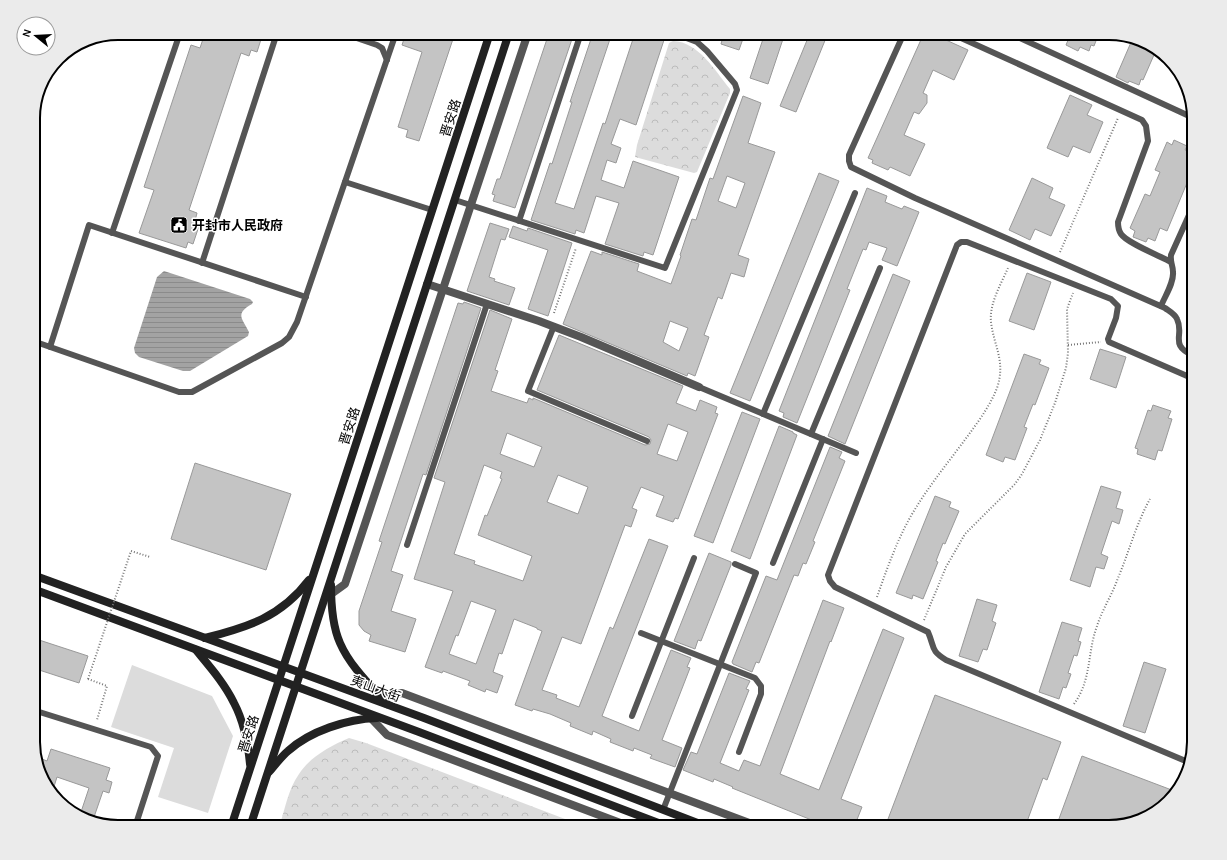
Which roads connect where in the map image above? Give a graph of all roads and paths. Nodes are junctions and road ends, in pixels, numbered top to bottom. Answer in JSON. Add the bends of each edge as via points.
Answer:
{"nodes":[{"id":1,"x":178,"y":40,"type":"edge"},
{"id":2,"x":275,"y":40,"type":"edge"},
{"id":3,"x":362,"y":40,"type":"edge"},
{"id":4,"x":394,"y":40,"type":"edge"},
{"id":5,"x":488,"y":40,"type":"edge"},
{"id":6,"x":507,"y":40,"type":"edge"},
{"id":7,"x":526,"y":40,"type":"edge"},
{"id":8,"x":579,"y":40,"type":"edge"},
{"id":9,"x":691,"y":40,"type":"edge"},
{"id":10,"x":901,"y":40,"type":"edge"},
{"id":11,"x":966,"y":40,"type":"edge"},
{"id":12,"x":1024,"y":40,"type":"edge"},
{"id":13,"x":387,"y":60,"type":"junction"},
{"id":14,"x":1121,"y":110,"type":"junction"},
{"id":15,"x":1187,"y":114,"type":"edge"},
{"id":16,"x":345,"y":182,"type":"junction"},
{"id":17,"x":855,"y":193,"type":"dead end"},
{"id":18,"x":455,"y":200,"type":"junction"},
{"id":19,"x":471,"y":205,"type":"junction"},
{"id":20,"x":432,"y":210,"type":"junction"},
{"id":21,"x":1187,"y":220,"type":"edge"},
{"id":22,"x":519,"y":221,"type":"junction"},
{"id":23,"x":112,"y":233,"type":"junction"},
{"id":24,"x":578,"y":240,"type":"junction"},
{"id":25,"x":1011,"y":260,"type":"junction"},
{"id":26,"x":1056,"y":260,"type":"junction"},
{"id":27,"x":1170,"y":262,"type":"junction"},
{"id":28,"x":202,"y":263,"type":"junction"},
{"id":29,"x":880,"y":268,"type":"dead end"},
{"id":30,"x":427,"y":284,"type":"junction"},
{"id":31,"x":1076,"y":285,"type":"junction"},
{"id":32,"x":443,"y":289,"type":"junction"},
{"id":33,"x":306,"y":297,"type":"junction"},
{"id":34,"x":487,"y":304,"type":"junction"},
{"id":35,"x":1161,"y":306,"type":"junction"},
{"id":36,"x":554,"y":313,"type":"dead end"},
{"id":37,"x":554,"y":326,"type":"junction"},
{"id":38,"x":1109,"y":342,"type":"junction"},
{"id":39,"x":40,"y":343,"type":"edge"},
{"id":40,"x":1068,"y":345,"type":"junction"},
{"id":41,"x":50,"y":347,"type":"junction"},
{"id":42,"x":1187,"y":353,"type":"edge"},
{"id":43,"x":1187,"y":376,"type":"edge"},
{"id":44,"x":699,"y":387,"type":"joint"},
{"id":45,"x":763,"y":414,"type":"junction"},
{"id":46,"x":811,"y":434,"type":"junction"},
{"id":47,"x":823,"y":439,"type":"junction"},
{"id":48,"x":647,"y":441,"type":"dead end"},
{"id":49,"x":856,"y":453,"type":"dead end"},
{"id":50,"x":1150,"y":499,"type":"dead end"},
{"id":51,"x":407,"y":545,"type":"dead end"},
{"id":52,"x":150,"y":557,"type":"dead end"},
{"id":53,"x":694,"y":558,"type":"dead end"},
{"id":54,"x":773,"y":563,"type":"dead end"},
{"id":55,"x":735,"y":564,"type":"dead end"},
{"id":56,"x":313,"y":574,"type":"junction"},
{"id":57,"x":40,"y":578,"type":"edge"},
{"id":58,"x":40,"y":592,"type":"edge"},
{"id":59,"x":328,"y":596,"type":"junction"},
{"id":60,"x":873,"y":606,"type":"junction"},
{"id":61,"x":920,"y":628,"type":"junction"},
{"id":62,"x":641,"y":633,"type":"dead end"},
{"id":63,"x":205,"y":638,"type":"junction"},
{"id":64,"x":661,"y":641,"type":"junction"},
{"id":65,"x":196,"y":649,"type":"junction"},
{"id":66,"x":720,"y":664,"type":"junction"},
{"id":67,"x":283,"y":667,"type":"junction"},
{"id":68,"x":300,"y":673,"type":"junction"},
{"id":69,"x":279,"y":680,"type":"junction"},
{"id":70,"x":296,"y":686,"type":"junction"},
{"id":71,"x":380,"y":696,"type":"junction"},
{"id":72,"x":369,"y":698,"type":"junction"},
{"id":73,"x":387,"y":705,"type":"junction"},
{"id":74,"x":363,"y":711,"type":"junction"},
{"id":75,"x":40,"y":712,"type":"edge"},
{"id":76,"x":1068,"y":712,"type":"junction"},
{"id":77,"x":632,"y":716,"type":"dead end"},
{"id":78,"x":370,"y":718,"type":"junction"},
{"id":79,"x":381,"y":718,"type":"junction"},
{"id":80,"x":94,"y":729,"type":"junction"},
{"id":81,"x":739,"y":752,"type":"dead end"},
{"id":82,"x":1184,"y":760,"type":"edge"},
{"id":83,"x":250,"y":766,"type":"junction"},
{"id":84,"x":267,"y":774,"type":"junction"},
{"id":85,"x":670,"y":792,"type":"junction"},
{"id":86,"x":663,"y":810,"type":"junction"},
{"id":87,"x":137,"y":820,"type":"edge"},
{"id":88,"x":232,"y":820,"type":"edge"},
{"id":89,"x":252,"y":820,"type":"edge"},
{"id":90,"x":612,"y":820,"type":"edge"},
{"id":91,"x":651,"y":820,"type":"edge"},
{"id":92,"x":689,"y":820,"type":"edge"},
{"id":93,"x":742,"y":820,"type":"edge"}],
"edges":[{"from":1,"to":23,"type":"lane"},
{"from":2,"to":28,"type":"lane"},
{"from":3,"to":13,"type":"lane","via":[[382,48]]},
{"from":4,"to":13,"type":"lane"},
{"from":5,"to":20,"type":"main road","name":"晋安路"},
{"from":6,"to":18,"type":"main road"},
{"from":7,"to":19,"type":"street"},
{"from":8,"to":22,"type":"lane"},
{"from":9,"to":24,"type":"lane","via":[[707,51],[735,84],[737,90],[665,268]]},
{"from":10,"to":26,"type":"lane","via":[[849,155],[851,167]]},
{"from":11,"to":14,"type":"lane"},
{"from":12,"to":15,"type":"lane"},
{"from":13,"to":16,"type":"lane"},
{"from":14,"to":26,"type":"path"},
{"from":14,"to":27,"type":"lane","via":[[1142,120],[1146,126],[1148,141],[1118,222],[1119,229],[1121,235],[1129,241]]},
{"from":16,"to":20,"type":"lane"},
{"from":16,"to":33,"type":"lane"},
{"from":17,"to":45,"type":"lane"},
{"from":18,"to":19,"type":"lane"},
{"from":18,"to":30,"type":"main road"},
{"from":19,"to":22,"type":"lane"},
{"from":19,"to":32,"type":"street"},
{"from":20,"to":56,"type":"main road","name":"晋安路"},
{"from":21,"to":27,"type":"lane"},
{"from":22,"to":24,"type":"lane"},
{"from":23,"to":28,"type":"lane"},
{"from":23,"to":41,"type":"lane","via":[[90,226]]},
{"from":24,"to":36,"type":"path"},
{"from":25,"to":31,"type":"lane"},
{"from":25,"to":60,"type":"path","via":[[991,314],[1000,360],[996,388],[987,409],[917,506],[895,548]]},
{"from":25,"to":60,"type":"lane","via":[[967,242],[957,245],[828,575],[835,587]]},
{"from":26,"to":35,"type":"lane"},
{"from":27,"to":35,"type":"lane","via":[[1174,270],[1173,278]]},
{"from":28,"to":33,"type":"lane"},
{"from":29,"to":46,"type":"lane"},
{"from":30,"to":32,"type":"street"},
{"from":30,"to":59,"type":"main road","via":[[331,578]]},
{"from":31,"to":38,"type":"lane","via":[[1111,299],[1118,306]]},
{"from":31,"to":40,"type":"path","via":[[1067,309]]},
{"from":32,"to":34,"type":"street"},
{"from":32,"to":59,"type":"street","via":[[345,584]]},
{"from":33,"to":41,"type":"lane","via":[[297,322],[289,337],[282,343],[192,392],[168,389]]},
{"from":34,"to":37,"type":"street"},
{"from":34,"to":51,"type":"lane"},
{"from":35,"to":42,"type":"lane","via":[[1177,317],[1178,339],[1181,348]]},
{"from":37,"to":44,"type":"street"},
{"from":37,"to":48,"type":"lane","via":[[528,391]]},
{"from":38,"to":40,"type":"path"},
{"from":38,"to":43,"type":"lane"},
{"from":39,"to":41,"type":"lane"},
{"from":40,"to":61,"type":"path","via":[[1062,383],[1043,433],[1025,468],[1015,484],[965,534],[946,567]]},
{"from":44,"to":45,"type":"lane"},
{"from":45,"to":46,"type":"lane"},
{"from":46,"to":47,"type":"lane"},
{"from":47,"to":49,"type":"lane"},
{"from":47,"to":54,"type":"lane"},
{"from":50,"to":76,"type":"path","via":[[1097,626],[1084,685]]},
{"from":52,"to":80,"type":"path","bridge":true,"via":[[130,551],[88,679],[108,686]]},
{"from":53,"to":64,"type":"lane"},
{"from":55,"to":66,"type":"lane","via":[[756,573]]},
{"from":56,"to":63,"type":"main road","via":[[302,590],[263,619],[242,628]]},
{"from":56,"to":67,"type":"main road","name":"晋安路"},
{"from":57,"to":63,"type":"main road","name":"夷山大街"},
{"from":58,"to":65,"type":"main road","name":"夷山大街"},
{"from":59,"to":68,"type":"main road"},
{"from":59,"to":71,"type":"main road","via":[[340,643],[353,665]]},
{"from":60,"to":61,"type":"lane"},
{"from":61,"to":76,"type":"lane","via":[[928,632],[933,649],[946,660]]},
{"from":62,"to":64,"type":"lane"},
{"from":63,"to":67,"type":"main road","name":"夷山大街"},
{"from":64,"to":66,"type":"lane"},
{"from":64,"to":77,"type":"lane"},
{"from":65,"to":69,"type":"main road","name":"夷山大街"},
{"from":65,"to":83,"type":"main road","via":[[234,704],[246,739]]},
{"from":66,"to":81,"type":"lane","via":[[755,678],[761,686],[761,694]]},
{"from":66,"to":85,"type":"lane"},
{"from":67,"to":68,"type":"main road","name":"夷山大街"},
{"from":67,"to":69,"type":"main road","name":"晋安路"},
{"from":68,"to":70,"type":"main road"},
{"from":68,"to":72,"type":"main road","name":"夷山大街"},
{"from":69,"to":70,"type":"main road","name":"夷山大街"},
{"from":69,"to":83,"type":"main road","name":"晋安路"},
{"from":70,"to":74,"type":"main road","name":"夷山大街"},
{"from":70,"to":84,"type":"main road"},
{"from":71,"to":72,"type":"street"},
{"from":71,"to":73,"type":"main road"},
{"from":71,"to":85,"type":"street","via":[[402,692]]},
{"from":72,"to":73,"type":"main road","name":"夷山大街"},
{"from":73,"to":86,"type":"main road","name":"夷山大街"},
{"from":74,"to":78,"type":"street"},
{"from":74,"to":79,"type":"main road","name":"夷山大街"},
{"from":75,"to":80,"type":"lane"},
{"from":76,"to":82,"type":"lane"},
{"from":78,"to":79,"type":"main road"},
{"from":78,"to":84,"type":"main road","via":[[326,729],[305,739],[289,751]]},
{"from":78,"to":90,"type":"street","via":[[387,735]]},
{"from":79,"to":91,"type":"main road","name":"夷山大街"},
{"from":80,"to":87,"type":"lane","via":[[151,747],[158,756]]},
{"from":83,"to":88,"type":"main road","name":"晋安路"},
{"from":84,"to":89,"type":"main road"},
{"from":85,"to":86,"type":"lane"},
{"from":85,"to":93,"type":"street"},
{"from":86,"to":92,"type":"main road","name":"夷山大街"}]}
